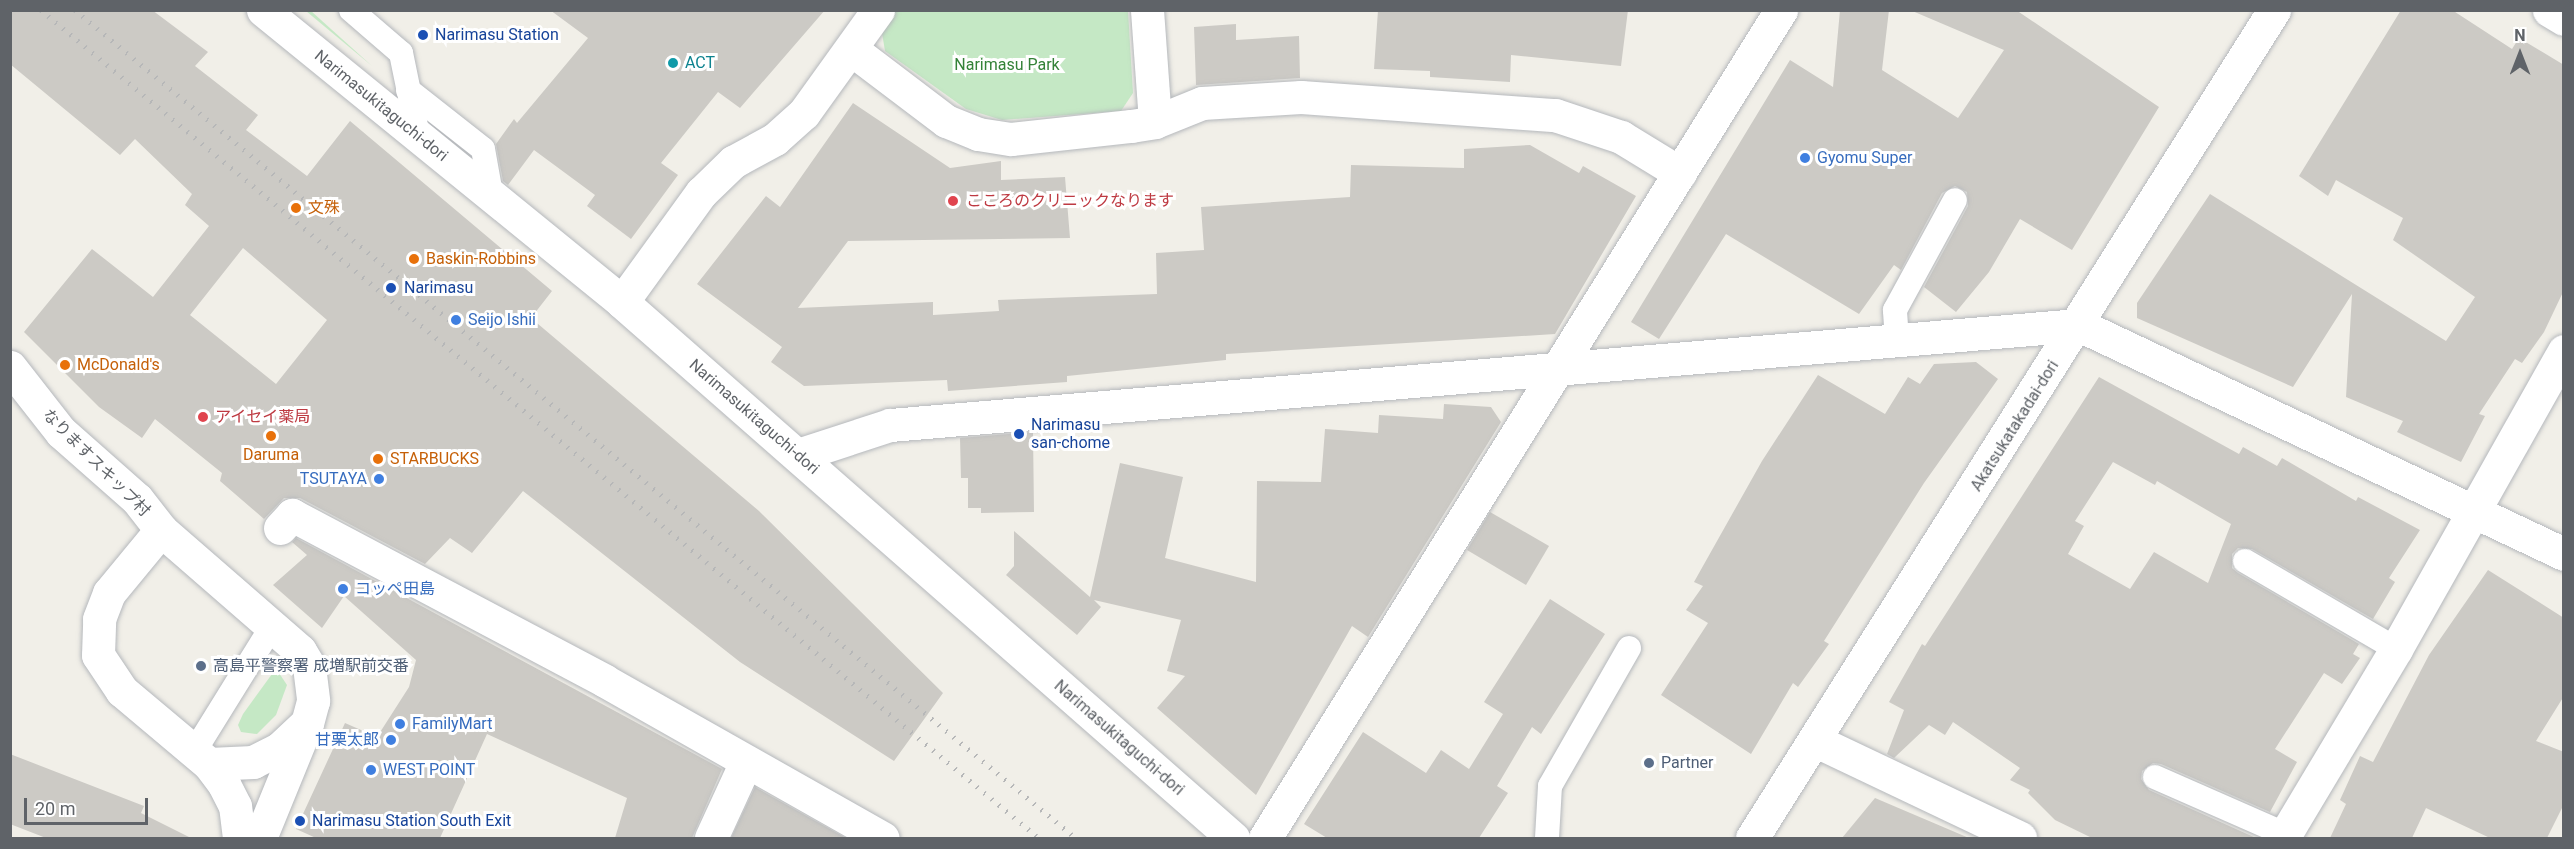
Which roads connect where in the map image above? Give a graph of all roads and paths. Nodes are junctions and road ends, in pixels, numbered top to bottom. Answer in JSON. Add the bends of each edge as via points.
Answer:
{"nodes":[{"id":1,"x":263,"y":10,"type":"edge"},
{"id":2,"x":351,"y":10,"type":"edge"},
{"id":3,"x":878,"y":10,"type":"edge"},
{"id":4,"x":1147,"y":10,"type":"edge"},
{"id":5,"x":1781,"y":10,"type":"edge"},
{"id":6,"x":2274,"y":10,"type":"edge"},
{"id":7,"x":2549,"y":10,"type":"edge"},
{"id":8,"x":2564,"y":19,"type":"edge"},
{"id":9,"x":851,"y":49,"type":"junction"},
{"id":10,"x":408,"y":90,"type":"junction"},
{"id":11,"x":1155,"y":122,"type":"junction"},
{"id":12,"x":418,"y":136,"type":"junction"},
{"id":13,"x":1680,"y":173,"type":"junction"},
{"id":14,"x":491,"y":194,"type":"junction"},
{"id":15,"x":1955,"y":200,"type":"dead end"},
{"id":16,"x":622,"y":302,"type":"junction"},
{"id":17,"x":2079,"y":325,"type":"junction"},
{"id":18,"x":1897,"y":340,"type":"junction"},
{"id":19,"x":2564,"y":351,"type":"edge"},
{"id":20,"x":10,"y":367,"type":"edge"},
{"id":21,"x":1559,"y":368,"type":"junction"},
{"id":22,"x":798,"y":455,"type":"junction"},
{"id":23,"x":2474,"y":512,"type":"junction"},
{"id":24,"x":280,"y":528,"type":"dead end"},
{"id":25,"x":161,"y":530,"type":"junction"},
{"id":26,"x":2564,"y":554,"type":"edge"},
{"id":27,"x":2245,"y":561,"type":"dead end"},
{"id":28,"x":272,"y":626,"type":"junction"},
{"id":29,"x":1629,"y":648,"type":"dead end"},
{"id":30,"x":2396,"y":649,"type":"junction"},
{"id":31,"x":307,"y":723,"type":"junction"},
{"id":32,"x":1816,"y":741,"type":"junction"},
{"id":33,"x":201,"y":758,"type":"junction"},
{"id":34,"x":746,"y":762,"type":"junction"},
{"id":35,"x":2155,"y":777,"type":"dead end"},
{"id":36,"x":2284,"y":836,"type":"edge"},
{"id":37,"x":246,"y":838,"type":"edge"},
{"id":38,"x":711,"y":838,"type":"edge"},
{"id":39,"x":883,"y":838,"type":"edge"},
{"id":40,"x":1233,"y":838,"type":"edge"},
{"id":41,"x":1265,"y":838,"type":"edge"},
{"id":42,"x":1547,"y":838,"type":"edge"},
{"id":43,"x":1752,"y":838,"type":"edge"},
{"id":44,"x":2019,"y":838,"type":"edge"}],
"edges":[{"from":1,"to":12,"type":"street","name":"Narimasukitaguchi-dori"},
{"from":2,"to":10,"type":"lane","via":[[401,53]]},
{"from":3,"to":9,"type":"street"},
{"from":4,"to":11,"type":"street"},
{"from":5,"to":13,"type":"street"},
{"from":6,"to":17,"type":"street","name":"Akatsukatakadai-dori"},
{"from":7,"to":8,"type":"street"},
{"from":9,"to":11,"type":"street","via":[[946,122],[978,134],[1011,139]]},
{"from":9,"to":16,"type":"street","via":[[795,122],[733,162],[701,193]]},
{"from":10,"to":12,"type":"lane"},
{"from":10,"to":14,"type":"lane","via":[[483,148]]},
{"from":11,"to":13,"type":"street","via":[[1202,104],[1301,96],[1523,110],[1587,123],[1622,137]]},
{"from":12,"to":14,"type":"street","name":"Narimasukitaguchi-dori"},
{"from":13,"to":21,"type":"street"},
{"from":14,"to":16,"type":"street","name":"Narimasukitaguchi-dori"},
{"from":15,"to":18,"type":"lane","via":[[1895,310]]},
{"from":16,"to":22,"type":"street","name":"Narimasukitaguchi-dori"},
{"from":17,"to":18,"type":"street"},
{"from":17,"to":23,"type":"street"},
{"from":17,"to":32,"type":"street","name":"Akatsukatakadai-dori"},
{"from":18,"to":21,"type":"street"},
{"from":19,"to":23,"type":"street"},
{"from":20,"to":25,"type":"street","name":"なりますスキップ村","via":[[61,432],[137,499]]},
{"from":21,"to":22,"type":"street","via":[[890,425]]},
{"from":21,"to":41,"type":"street"},
{"from":22,"to":40,"type":"street","name":"Narimasukitaguchi-dori"},
{"from":23,"to":26,"type":"street"},
{"from":23,"to":30,"type":"street"},
{"from":24,"to":34,"type":"street","via":[[292,514],[605,681]]},
{"from":25,"to":28,"type":"street","name":"なりますスキップ村"},
{"from":25,"to":33,"type":"street","via":[[109,593],[99,619],[98,655],[122,691]]},
{"from":27,"to":30,"type":"lane"},
{"from":28,"to":31,"type":"street","name":"なりますスキップ村","via":[[300,651],[309,666],[313,701]]},
{"from":28,"to":33,"type":"lane"},
{"from":29,"to":42,"type":"lane","via":[[1550,786]]},
{"from":30,"to":36,"type":"street"},
{"from":31,"to":33,"type":"street","via":[[280,748],[253,762]]},
{"from":31,"to":37,"type":"street","name":"なりますスキップ村"},
{"from":32,"to":43,"type":"street","name":"Akatsukatakadai-dori"},
{"from":32,"to":44,"type":"street"},
{"from":33,"to":37,"type":"street","via":[[235,806]]},
{"from":34,"to":38,"type":"street"},
{"from":34,"to":39,"type":"street"},
{"from":35,"to":36,"type":"lane"}]}
